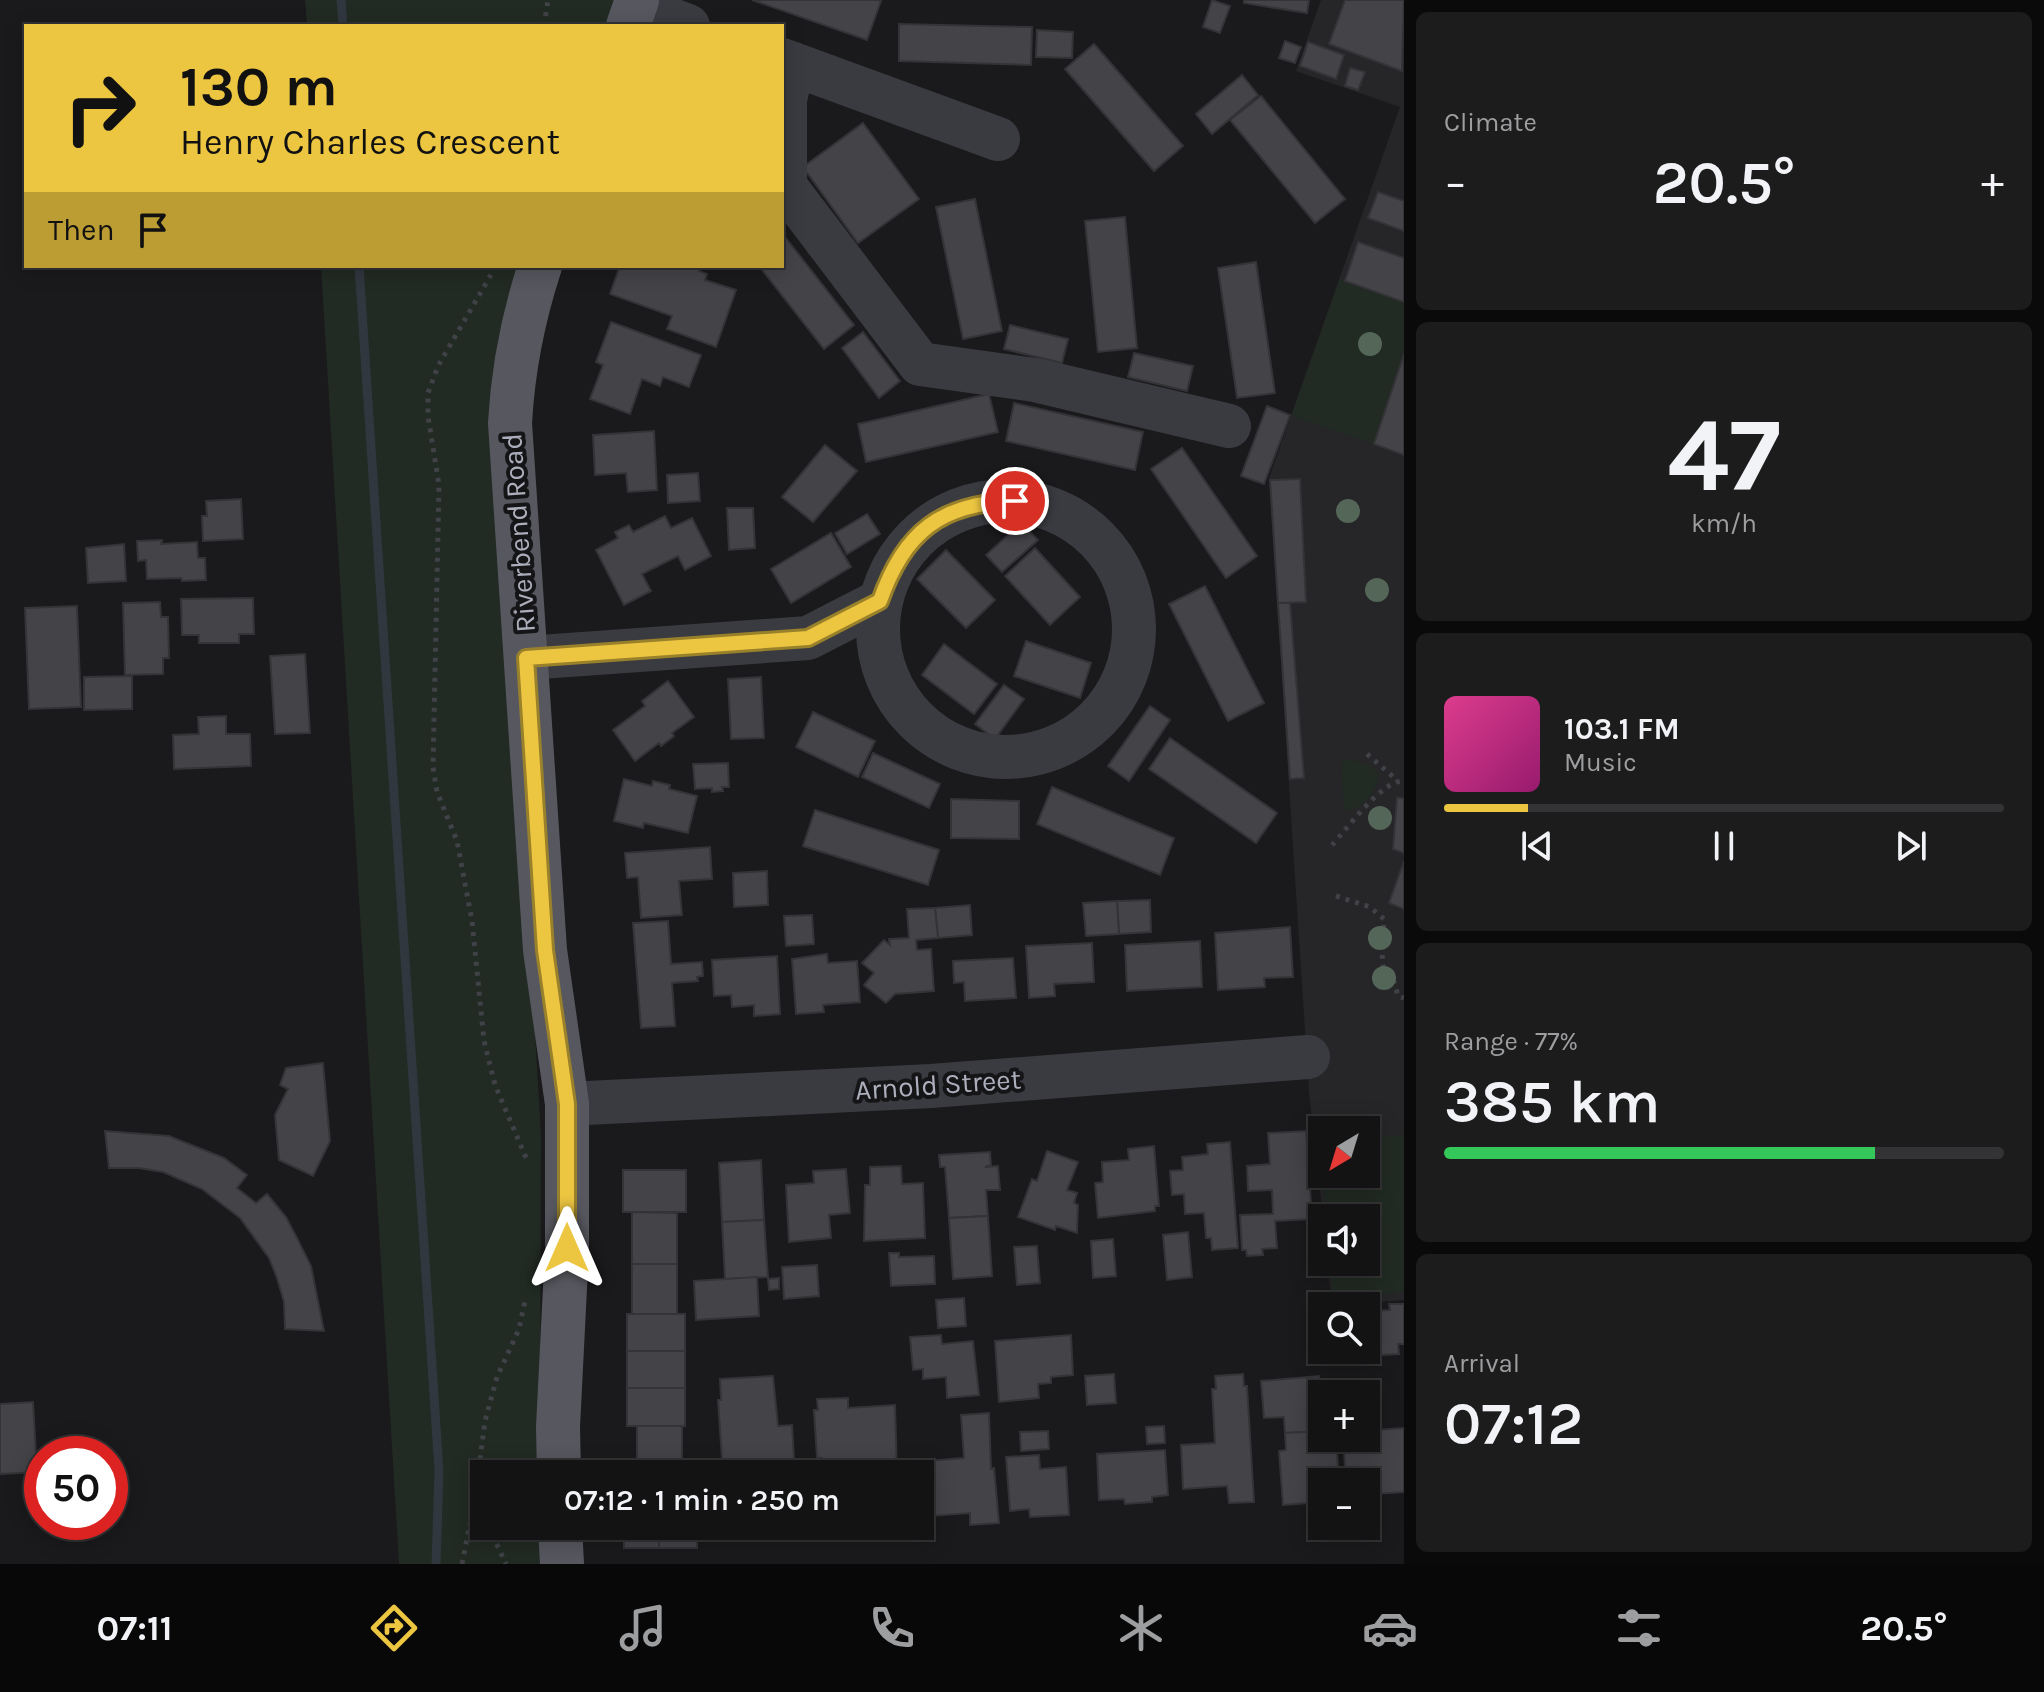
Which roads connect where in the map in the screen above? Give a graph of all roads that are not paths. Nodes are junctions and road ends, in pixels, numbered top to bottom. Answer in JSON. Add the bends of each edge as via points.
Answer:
{"nodes":[{"id":1,"x":633,"y":11,"type":"edge"},
{"id":2,"x":681,"y":24,"type":"edge"},
{"id":3,"x":787,"y":62,"type":"edge"},
{"id":4,"x":998,"y":139,"type":"dead end"},
{"id":5,"x":539,"y":268,"type":"edge"},
{"id":6,"x":1229,"y":426,"type":"dead end"},
{"id":7,"x":880,"y":601,"type":"junction"},
{"id":8,"x":808,"y":638,"type":"junction"},
{"id":9,"x":526,"y":658,"type":"junction"},
{"id":10,"x":886,"y":675,"type":"junction"},
{"id":11,"x":1308,"y":1057,"type":"dead end"},
{"id":12,"x":567,"y":1104,"type":"junction"},
{"id":13,"x":559,"y":1460,"type":"edge"},
{"id":14,"x":561,"y":1540,"type":"edge"},
{"id":15,"x":562,"y":1564,"type":"edge"}],
"edges":[{"from":1,"to":2,"type":"street"},
{"from":3,"to":4,"type":"street"},
{"from":3,"to":6,"type":"street","via":[[785,186],[920,364],[1035,380]]},
{"from":5,"to":9,"type":"main road","name":"Riverbend Road","via":[[521,331],[510,423]]},
{"from":7,"to":8,"type":"street"},
{"from":7,"to":10,"type":"street","via":[[879,651]]},
{"from":7,"to":10,"type":"street","via":[[890,573],[929,526],[984,502],[1015,501],[1073,518],[1097,537],[1129,589],[1135,619],[1126,679],[1110,705],[1090,728],[1035,754],[1005,758],[946,743],[921,725]]},
{"from":8,"to":9,"type":"street"},
{"from":8,"to":10,"type":"street"},
{"from":9,"to":12,"type":"main road","name":"Riverbend Road","via":[[545,950]]},
{"from":11,"to":12,"type":"street","name":"Arnold Street","via":[[931,1086]]},
{"from":12,"to":13,"type":"main road","name":"Riverbend Road"},
{"from":14,"to":15,"type":"main road"}]}
